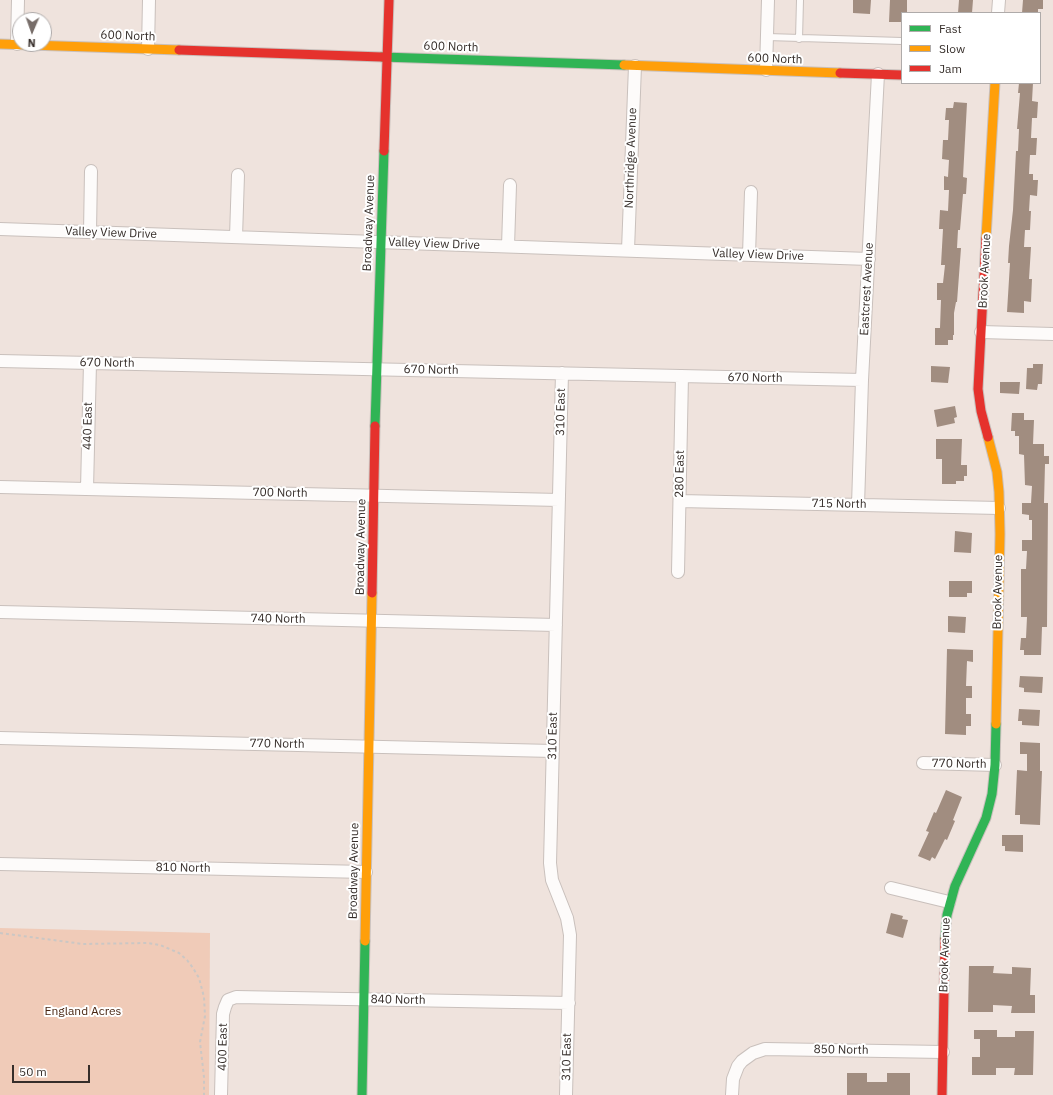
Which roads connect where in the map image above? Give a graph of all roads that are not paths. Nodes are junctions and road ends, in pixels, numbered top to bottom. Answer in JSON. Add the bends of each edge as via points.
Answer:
{"nodes":[{"id":1,"x":18,"y":0,"type":"edge"},
{"id":2,"x":149,"y":0,"type":"edge"},
{"id":3,"x":389,"y":0,"type":"edge"},
{"id":4,"x":768,"y":0,"type":"edge"},
{"id":5,"x":800,"y":0,"type":"edge"},
{"id":6,"x":999,"y":0,"type":"edge"},
{"id":7,"x":18,"y":12,"type":"edge"},
{"id":8,"x":998,"y":12,"type":"edge"},
{"id":9,"x":767,"y":37,"type":"junction"},
{"id":10,"x":799,"y":39,"type":"junction"},
{"id":11,"x":901,"y":41,"type":"edge"},
{"id":12,"x":0,"y":44,"type":"edge"},
{"id":13,"x":12,"y":44,"type":"edge"},
{"id":14,"x":52,"y":45,"type":"edge"},
{"id":15,"x":148,"y":49,"type":"junction"},
{"id":16,"x":386,"y":57,"type":"junction"},
{"id":17,"x":635,"y":66,"type":"junction"},
{"id":18,"x":766,"y":70,"type":"junction"},
{"id":19,"x":878,"y":74,"type":"junction"},
{"id":20,"x":901,"y":75,"type":"edge"},
{"id":21,"x":994,"y":84,"type":"edge"},
{"id":22,"x":91,"y":171,"type":"dead end"},
{"id":23,"x":238,"y":175,"type":"dead end"},
{"id":24,"x":510,"y":185,"type":"dead end"},
{"id":25,"x":751,"y":192,"type":"dead end"},
{"id":26,"x":0,"y":229,"type":"edge"},
{"id":27,"x":90,"y":232,"type":"junction"},
{"id":28,"x":236,"y":237,"type":"junction"},
{"id":29,"x":380,"y":242,"type":"junction"},
{"id":30,"x":508,"y":246,"type":"junction"},
{"id":31,"x":628,"y":250,"type":"junction"},
{"id":32,"x":749,"y":255,"type":"junction"},
{"id":33,"x":869,"y":259,"type":"junction"},
{"id":34,"x":981,"y":332,"type":"junction"},
{"id":35,"x":1053,"y":334,"type":"edge"},
{"id":36,"x":0,"y":361,"type":"edge"},
{"id":37,"x":90,"y":363,"type":"junction"},
{"id":38,"x":377,"y":369,"type":"junction"},
{"id":39,"x":562,"y":373,"type":"junction"},
{"id":40,"x":682,"y":376,"type":"junction"},
{"id":41,"x":862,"y":380,"type":"junction"},
{"id":42,"x":0,"y":487,"type":"edge"},
{"id":43,"x":86,"y":489,"type":"junction"},
{"id":44,"x":374,"y":495,"type":"junction"},
{"id":45,"x":559,"y":500,"type":"junction"},
{"id":46,"x":680,"y":501,"type":"junction"},
{"id":47,"x":858,"y":505,"type":"junction"},
{"id":48,"x":999,"y":508,"type":"junction"},
{"id":49,"x":678,"y":572,"type":"dead end"},
{"id":50,"x":0,"y":612,"type":"edge"},
{"id":51,"x":372,"y":621,"type":"junction"},
{"id":52,"x":556,"y":625,"type":"junction"},
{"id":53,"x":0,"y":738,"type":"edge"},
{"id":54,"x":369,"y":747,"type":"junction"},
{"id":55,"x":553,"y":751,"type":"junction"},
{"id":56,"x":923,"y":763,"type":"dead end"},
{"id":57,"x":995,"y":765,"type":"junction"},
{"id":58,"x":0,"y":864,"type":"edge"},
{"id":59,"x":366,"y":872,"type":"junction"},
{"id":60,"x":891,"y":888,"type":"dead end"},
{"id":61,"x":949,"y":902,"type":"junction"},
{"id":62,"x":364,"y":999,"type":"junction"},
{"id":63,"x":228,"y":1000,"type":"joint"},
{"id":64,"x":568,"y":1003,"type":"junction"},
{"id":65,"x":943,"y":1052,"type":"junction"},
{"id":66,"x":221,"y":1095,"type":"edge"},
{"id":67,"x":362,"y":1095,"type":"edge"},
{"id":68,"x":566,"y":1095,"type":"edge"},
{"id":69,"x":732,"y":1095,"type":"edge"},
{"id":70,"x":942,"y":1095,"type":"edge"}],
"edges":[{"from":1,"to":7,"type":"street"},
{"from":2,"to":15,"type":"street"},
{"from":3,"to":16,"type":"street","name":"Broadway Avenue"},
{"from":4,"to":9,"type":"street"},
{"from":5,"to":10,"type":"lane"},
{"from":6,"to":8,"type":"street"},
{"from":9,"to":10,"type":"lane"},
{"from":9,"to":18,"type":"street"},
{"from":10,"to":11,"type":"lane"},
{"from":12,"to":13,"type":"street","name":"600 North"},
{"from":14,"to":15,"type":"street","name":"600 North"},
{"from":15,"to":16,"type":"street","name":"600 North"},
{"from":16,"to":17,"type":"street","name":"600 North"},
{"from":16,"to":29,"type":"street","name":"Broadway Avenue"},
{"from":17,"to":18,"type":"street","name":"600 North"},
{"from":17,"to":31,"type":"street","name":"Northridge Avenue"},
{"from":18,"to":19,"type":"street","name":"600 North"},
{"from":19,"to":20,"type":"street","name":"600 North"},
{"from":19,"to":33,"type":"street","name":"Eastcrest Avenue"},
{"from":21,"to":34,"type":"street","name":"Brook Avenue"},
{"from":22,"to":27,"type":"street"},
{"from":23,"to":28,"type":"street"},
{"from":24,"to":30,"type":"street"},
{"from":25,"to":32,"type":"street"},
{"from":26,"to":27,"type":"street","name":"Valley View Drive"},
{"from":27,"to":28,"type":"street","name":"Valley View Drive"},
{"from":28,"to":29,"type":"street","name":"Valley View Drive"},
{"from":29,"to":30,"type":"street","name":"Valley View Drive"},
{"from":29,"to":38,"type":"street","name":"Broadway Avenue"},
{"from":30,"to":31,"type":"street","name":"Valley View Drive"},
{"from":31,"to":32,"type":"street","name":"Valley View Drive"},
{"from":32,"to":33,"type":"street","name":"Valley View Drive"},
{"from":33,"to":41,"type":"street","name":"Eastcrest Avenue"},
{"from":34,"to":35,"type":"street"},
{"from":34,"to":48,"type":"street","name":"Brook Avenue","via":[[979,400],[998,477]]},
{"from":36,"to":37,"type":"street","name":"670 North"},
{"from":37,"to":38,"type":"street","name":"670 North"},
{"from":37,"to":43,"type":"street","name":"440 East"},
{"from":38,"to":39,"type":"street","name":"670 North"},
{"from":38,"to":44,"type":"street","name":"Broadway Avenue"},
{"from":39,"to":40,"type":"street","name":"670 North"},
{"from":39,"to":45,"type":"street","name":"310 East"},
{"from":40,"to":41,"type":"street","name":"670 North"},
{"from":40,"to":46,"type":"street","name":"280 East"},
{"from":41,"to":47,"type":"street","name":"Eastcrest Avenue"},
{"from":42,"to":43,"type":"street","name":"700 North"},
{"from":43,"to":44,"type":"street","name":"700 North"},
{"from":44,"to":45,"type":"street","name":"700 North"},
{"from":44,"to":51,"type":"street","name":"Broadway Avenue"},
{"from":45,"to":52,"type":"street","name":"310 East"},
{"from":46,"to":47,"type":"street","name":"715 North"},
{"from":46,"to":49,"type":"street","name":"280 East"},
{"from":47,"to":48,"type":"street","name":"715 North"},
{"from":48,"to":57,"type":"street","name":"Brook Avenue"},
{"from":50,"to":51,"type":"street","name":"740 North"},
{"from":51,"to":52,"type":"street","name":"740 North"},
{"from":51,"to":54,"type":"street","name":"Broadway Avenue"},
{"from":52,"to":55,"type":"street","name":"310 East"},
{"from":53,"to":54,"type":"street","name":"770 North"},
{"from":54,"to":55,"type":"street","name":"770 North"},
{"from":54,"to":59,"type":"street","name":"Broadway Avenue"},
{"from":55,"to":64,"type":"street","name":"310 East","via":[[550,868],[568,927]]},
{"from":56,"to":57,"type":"street","name":"770 North"},
{"from":57,"to":61,"type":"street","name":"Brook Avenue","via":[[986,818]]},
{"from":58,"to":59,"type":"street","name":"810 North"},
{"from":59,"to":62,"type":"street","name":"Broadway Avenue"},
{"from":60,"to":61,"type":"street"},
{"from":61,"to":65,"type":"street","name":"Brook Avenue","via":[[945,927]]},
{"from":62,"to":63,"type":"street","name":"840 North","via":[[244,997]]},
{"from":62,"to":64,"type":"street","name":"840 North"},
{"from":62,"to":67,"type":"street","name":"Broadway Avenue"},
{"from":63,"to":66,"type":"street","name":"400 East","via":[[223,1014]]},
{"from":64,"to":68,"type":"street","name":"310 East"},
{"from":65,"to":69,"type":"street","name":"850 North","via":[[772,1048],[759,1050],[742,1061],[735,1072]]},
{"from":65,"to":70,"type":"street","name":"Brook Avenue"}]}
